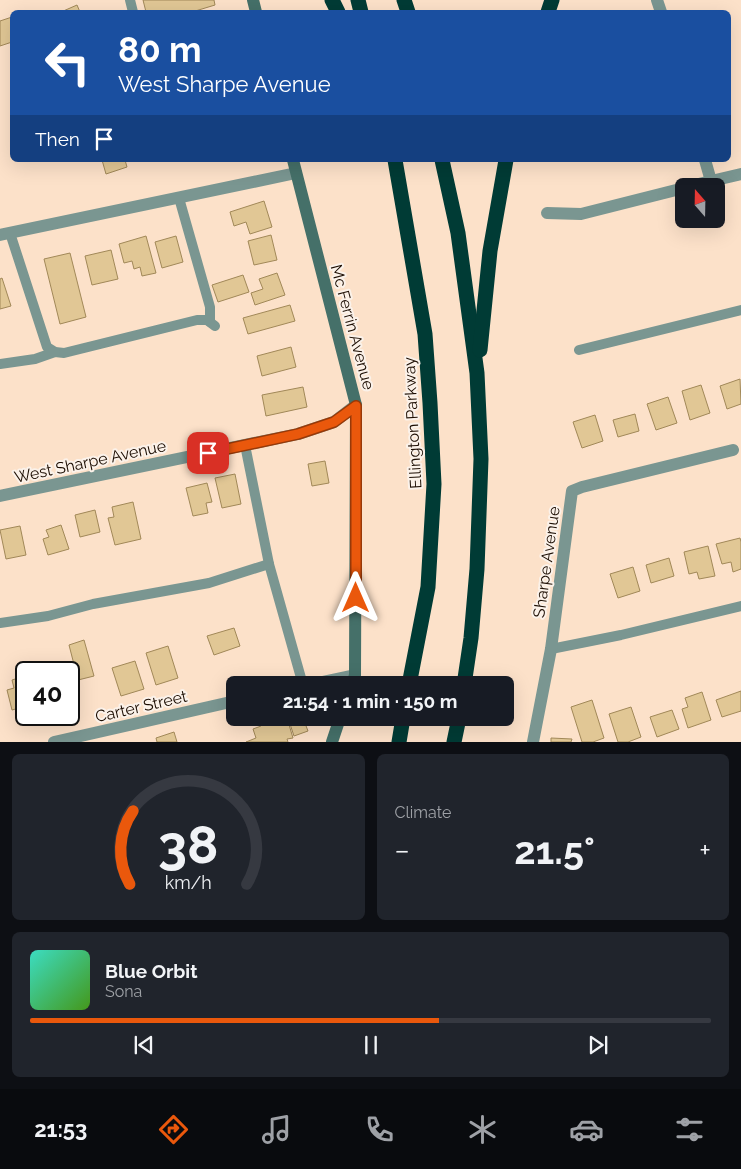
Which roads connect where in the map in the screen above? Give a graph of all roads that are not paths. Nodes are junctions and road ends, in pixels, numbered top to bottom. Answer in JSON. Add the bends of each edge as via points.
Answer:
{"nodes":[{"id":1,"x":395,"y":162,"type":"edge"},
{"id":2,"x":442,"y":162,"type":"edge"},
{"id":3,"x":506,"y":162,"type":"edge"},
{"id":4,"x":706,"y":162,"type":"edge"},
{"id":5,"x":295,"y":166,"type":"edge"},
{"id":6,"x":741,"y":174,"type":"edge"},
{"id":7,"x":710,"y":178,"type":"edge"},
{"id":8,"x":724,"y":178,"type":"edge"},
{"id":9,"x":675,"y":190,"type":"edge"},
{"id":10,"x":180,"y":198,"type":"junction"},
{"id":11,"x":547,"y":213,"type":"dead end"},
{"id":12,"x":5,"y":234,"type":"edge"},
{"id":13,"x":741,"y":310,"type":"edge"},
{"id":14,"x":579,"y":350,"type":"dead end"},
{"id":15,"x":55,"y":352,"type":"junction"},
{"id":16,"x":0,"y":364,"type":"edge"},
{"id":17,"x":477,"y":374,"type":"junction"},
{"id":18,"x":356,"y":406,"type":"junction"},
{"id":19,"x":246,"y":445,"type":"junction"},
{"id":20,"x":733,"y":450,"type":"dead end"},
{"id":21,"x":0,"y":496,"type":"edge"},
{"id":22,"x":269,"y":564,"type":"junction"},
{"id":23,"x":741,"y":606,"type":"edge"},
{"id":24,"x":0,"y":623,"type":"edge"},
{"id":25,"x":551,"y":649,"type":"junction"},
{"id":26,"x":300,"y":676,"type":"edge"},
{"id":27,"x":353,"y":676,"type":"edge"},
{"id":28,"x":411,"y":676,"type":"edge"},
{"id":29,"x":465,"y":676,"type":"edge"},
{"id":30,"x":226,"y":703,"type":"edge"},
{"id":31,"x":337,"y":726,"type":"edge"},
{"id":32,"x":402,"y":726,"type":"edge"},
{"id":33,"x":457,"y":726,"type":"edge"},
{"id":34,"x":54,"y":742,"type":"edge"},
{"id":35,"x":332,"y":742,"type":"edge"},
{"id":36,"x":399,"y":742,"type":"edge"},
{"id":37,"x":454,"y":742,"type":"edge"},
{"id":38,"x":533,"y":742,"type":"edge"}],
"edges":[{"from":1,"to":28,"type":"highway","name":"Ellington Parkway","via":[[425,334],[434,484],[428,587]]},
{"from":2,"to":17,"type":"highway","via":[[458,233]]},
{"from":3,"to":17,"type":"highway","via":[[490,251]]},
{"from":4,"to":7,"type":"street"},
{"from":5,"to":10,"type":"street"},
{"from":5,"to":18,"type":"street","name":"Mc Ferrin Avenue"},
{"from":6,"to":8,"type":"street"},
{"from":9,"to":11,"type":"street","via":[[581,214]]},
{"from":10,"to":12,"type":"street"},
{"from":10,"to":15,"type":"lane","via":[[212,324],[207,320],[197,320]]},
{"from":12,"to":15,"type":"lane","via":[[47,348]]},
{"from":13,"to":14,"type":"lane"},
{"from":15,"to":16,"type":"lane","via":[[35,359]]},
{"from":17,"to":29,"type":"highway","via":[[480,459],[477,569]]},
{"from":18,"to":19,"type":"street","name":"West Sharpe Avenue","via":[[334,422],[298,434]]},
{"from":18,"to":27,"type":"street","name":"Mc Ferrin Avenue"},
{"from":19,"to":21,"type":"street","name":"West Sharpe Avenue"},
{"from":19,"to":22,"type":"lane"},
{"from":20,"to":25,"type":"street","name":"Sharpe Avenue","via":[[572,491]]},
{"from":22,"to":24,"type":"lane","via":[[209,583]]},
{"from":22,"to":26,"type":"lane"},
{"from":23,"to":25,"type":"lane"},
{"from":25,"to":38,"type":"street","name":"Sharpe Avenue"},
{"from":30,"to":34,"type":"street","name":"Carter Street"},
{"from":31,"to":35,"type":"street"},
{"from":32,"to":36,"type":"highway"},
{"from":33,"to":37,"type":"highway"}]}
